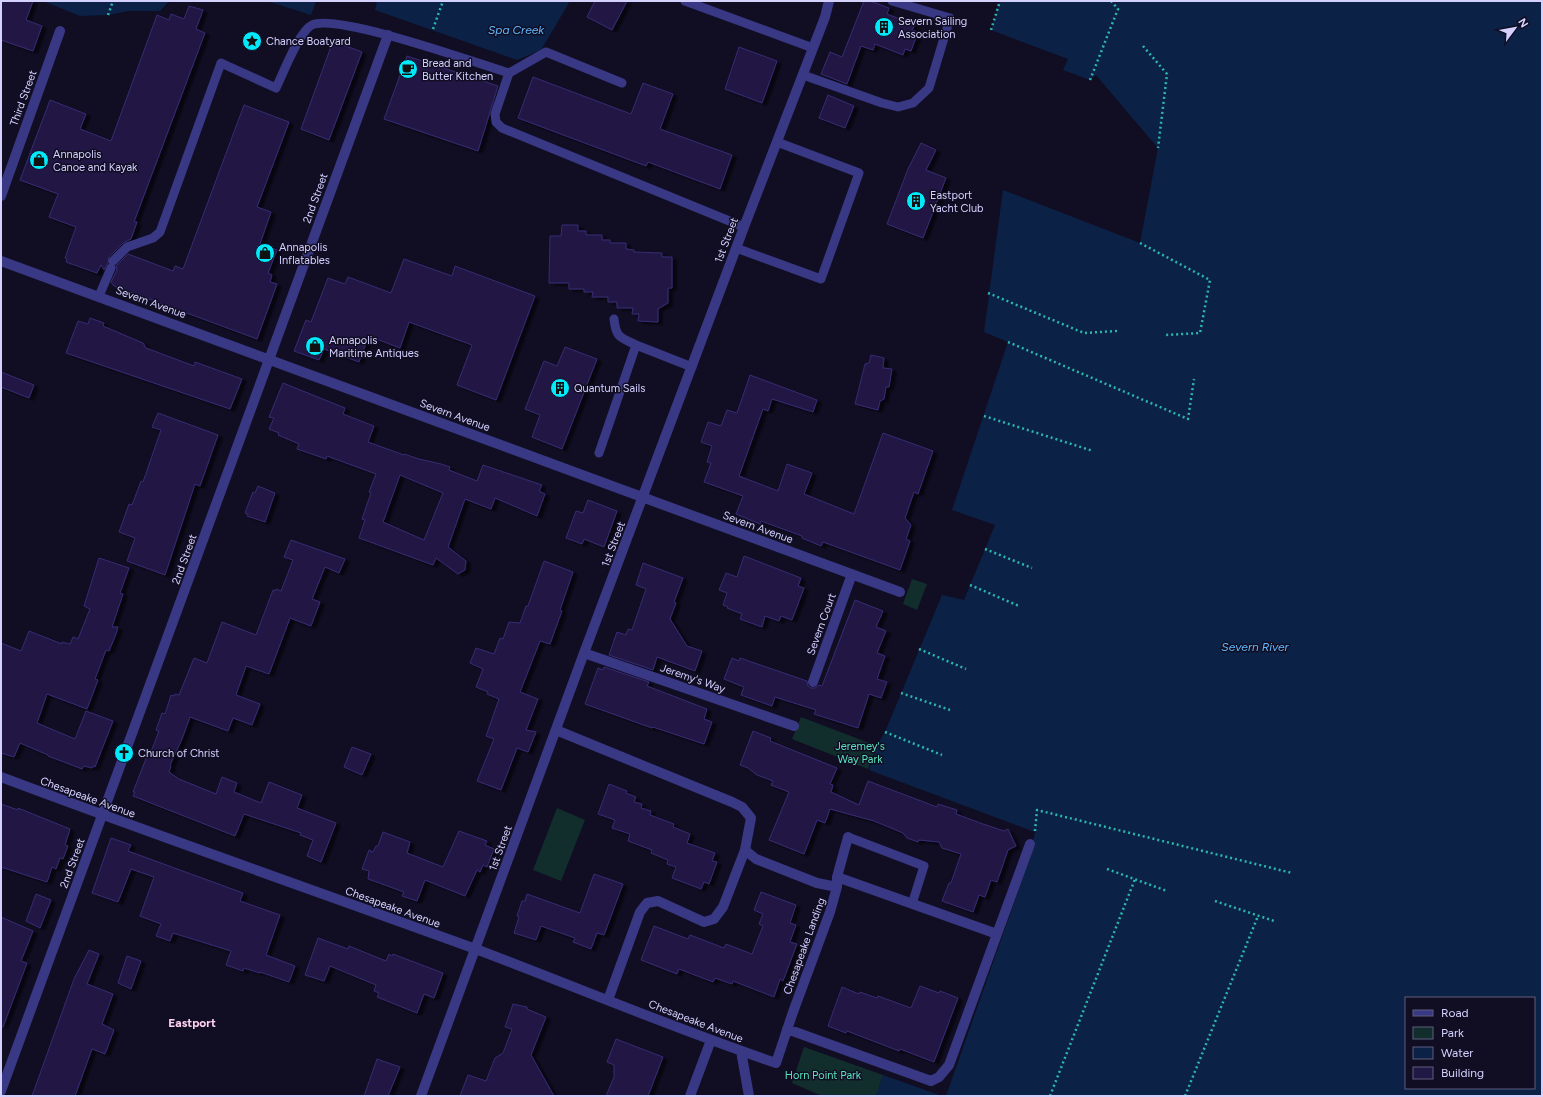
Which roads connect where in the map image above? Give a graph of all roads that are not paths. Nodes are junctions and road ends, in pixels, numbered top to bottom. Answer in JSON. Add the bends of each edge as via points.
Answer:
{"nodes":[{"id":1,"x":685,"y":1,"type":"edge"},
{"id":2,"x":829,"y":1,"type":"edge"},
{"id":3,"x":892,"y":1,"type":"edge"},
{"id":4,"x":60,"y":31,"type":"dead end"},
{"id":5,"x":388,"y":35,"type":"junction"},
{"id":6,"x":813,"y":48,"type":"junction"},
{"id":7,"x":509,"y":74,"type":"junction"},
{"id":8,"x":803,"y":75,"type":"junction"},
{"id":9,"x":622,"y":83,"type":"dead end"},
{"id":10,"x":777,"y":142,"type":"junction"},
{"id":11,"x":1,"y":196,"type":"edge"},
{"id":12,"x":744,"y":228,"type":"junction"},
{"id":13,"x":736,"y":248,"type":"junction"},
{"id":14,"x":1,"y":261,"type":"edge"},
{"id":15,"x":99,"y":296,"type":"junction"},
{"id":16,"x":614,"y":319,"type":"dead end"},
{"id":17,"x":636,"y":345,"type":"junction"},
{"id":18,"x":270,"y":359,"type":"junction"},
{"id":19,"x":692,"y":367,"type":"junction"},
{"id":20,"x":599,"y":453,"type":"dead end"},
{"id":21,"x":644,"y":498,"type":"junction"},
{"id":22,"x":852,"y":574,"type":"junction"},
{"id":23,"x":900,"y":592,"type":"dead end"},
{"id":24,"x":584,"y":653,"type":"junction"},
{"id":25,"x":813,"y":682,"type":"dead end"},
{"id":26,"x":794,"y":726,"type":"dead end"},
{"id":27,"x":556,"y":730,"type":"junction"},
{"id":28,"x":1,"y":777,"type":"edge"},
{"id":29,"x":103,"y":816,"type":"junction"},
{"id":30,"x":848,"y":837,"type":"joint"},
{"id":31,"x":1030,"y":844,"type":"dead end"},
{"id":32,"x":745,"y":850,"type":"junction"},
{"id":33,"x":837,"y":882,"type":"junction"},
{"id":34,"x":912,"y":904,"type":"junction"},
{"id":35,"x":997,"y":934,"type":"junction"},
{"id":36,"x":476,"y":950,"type":"junction"},
{"id":37,"x":608,"y":1000,"type":"junction"},
{"id":38,"x":787,"y":1029,"type":"junction"},
{"id":39,"x":711,"y":1040,"type":"junction"},
{"id":40,"x":741,"y":1051,"type":"junction"},
{"id":41,"x":776,"y":1062,"type":"joint"},
{"id":42,"x":1,"y":1091,"type":"edge"},
{"id":43,"x":421,"y":1096,"type":"edge"},
{"id":44,"x":690,"y":1096,"type":"edge"},
{"id":45,"x":750,"y":1096,"type":"edge"}],
"edges":[{"from":1,"to":6,"type":"lane"},
{"from":2,"to":6,"type":"street","name":"1st Street"},
{"from":3,"to":8,"type":"lane","via":[[950,18],[929,88],[913,102],[898,107]]},
{"from":4,"to":11,"type":"street","name":"Third Street"},
{"from":5,"to":7,"type":"lane"},
{"from":5,"to":15,"type":"lane","via":[[335,23],[312,25],[303,32],[276,88],[220,63],[160,232],[153,238],[127,247],[112,264]]},
{"from":5,"to":18,"type":"street","name":"2nd Street"},
{"from":6,"to":8,"type":"street","name":"1st Street"},
{"from":7,"to":9,"type":"lane","via":[[546,52]]},
{"from":7,"to":12,"type":"lane","via":[[495,114],[496,122],[502,128]]},
{"from":8,"to":10,"type":"street","name":"1st Street"},
{"from":10,"to":12,"type":"street","name":"1st Street"},
{"from":10,"to":13,"type":"lane","via":[[859,173],[821,279]]},
{"from":12,"to":13,"type":"street","name":"1st Street"},
{"from":13,"to":19,"type":"street","name":"1st Street"},
{"from":14,"to":15,"type":"street","name":"Severn Avenue"},
{"from":15,"to":18,"type":"street","name":"Severn Avenue"},
{"from":16,"to":17,"type":"lane","via":[[615,332]]},
{"from":17,"to":19,"type":"lane"},
{"from":17,"to":20,"type":"lane"},
{"from":18,"to":21,"type":"street","name":"Severn Avenue"},
{"from":18,"to":29,"type":"street","name":"2nd Street"},
{"from":19,"to":21,"type":"street","name":"1st Street"},
{"from":21,"to":22,"type":"street","name":"Severn Avenue"},
{"from":21,"to":24,"type":"street","name":"1st Street"},
{"from":22,"to":23,"type":"street","name":"Severn Avenue"},
{"from":22,"to":25,"type":"street","name":"Severn Court"},
{"from":24,"to":26,"type":"street","name":"Jeremy's Way"},
{"from":24,"to":27,"type":"street","name":"1st Street"},
{"from":27,"to":32,"type":"street","via":[[742,807],[750,818]]},
{"from":27,"to":36,"type":"street","name":"1st Street"},
{"from":28,"to":29,"type":"street","name":"Chesapeake Avenue"},
{"from":29,"to":36,"type":"street","name":"Chesapeake Avenue"},
{"from":29,"to":42,"type":"street","name":"2nd Street"},
{"from":30,"to":33,"type":"street","name":"Chesapeake Landing"},
{"from":30,"to":34,"type":"lane","via":[[924,866]]},
{"from":31,"to":35,"type":"street"},
{"from":32,"to":33,"type":"street","via":[[756,859],[817,883]]},
{"from":32,"to":37,"type":"street","via":[[723,907],[714,919],[704,922],[658,901],[647,903],[640,912]]},
{"from":33,"to":34,"type":"street"},
{"from":33,"to":38,"type":"street","name":"Chesapeake Landing","via":[[830,912]]},
{"from":34,"to":35,"type":"street"},
{"from":35,"to":38,"type":"street","via":[[949,1065],[939,1077],[931,1081]]},
{"from":36,"to":37,"type":"street","name":"Chesapeake Avenue"},
{"from":36,"to":43,"type":"street","name":"1st Street"},
{"from":37,"to":39,"type":"street","name":"Chesapeake Avenue"},
{"from":38,"to":41,"type":"street","name":"Chesapeake Landing"},
{"from":39,"to":40,"type":"street","name":"Chesapeake Avenue"},
{"from":39,"to":44,"type":"street"},
{"from":40,"to":41,"type":"street","name":"Chesapeake Avenue"},
{"from":40,"to":45,"type":"street"}]}
